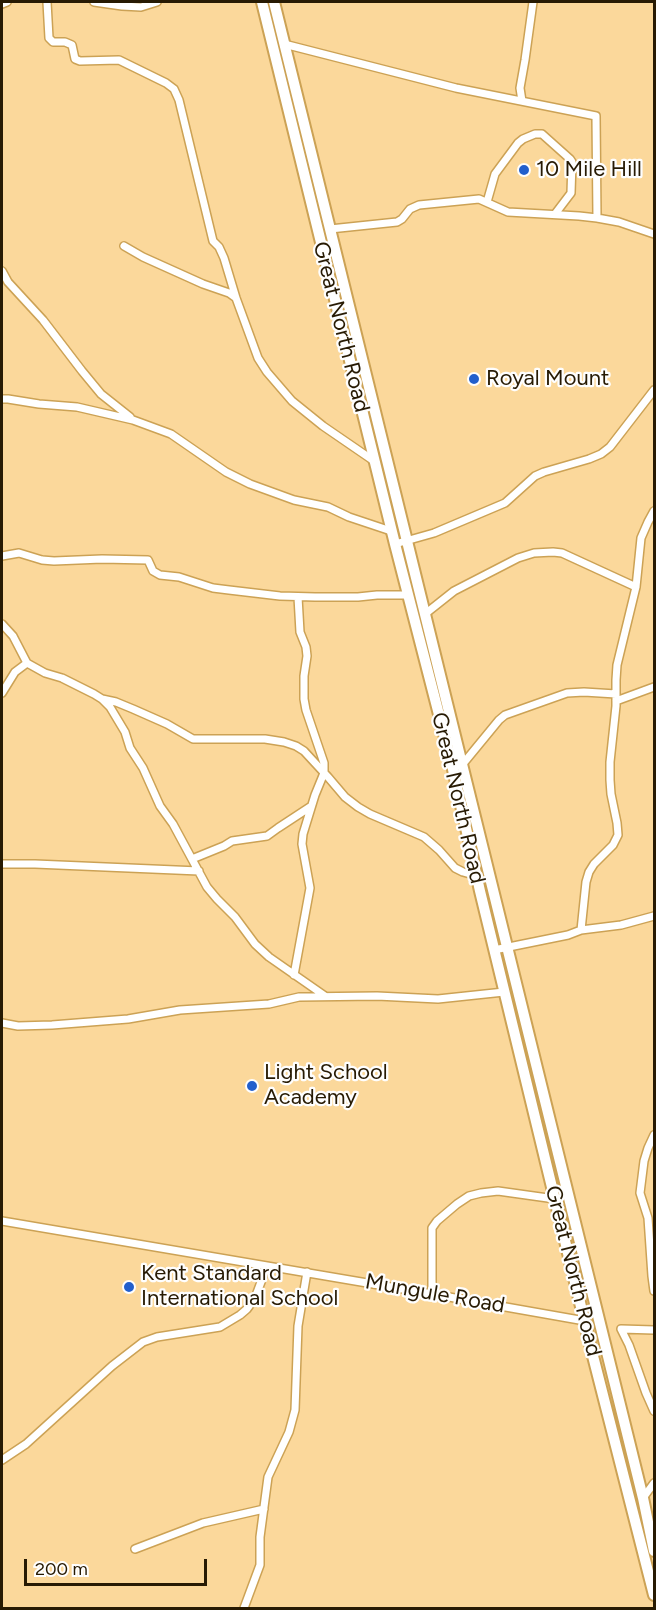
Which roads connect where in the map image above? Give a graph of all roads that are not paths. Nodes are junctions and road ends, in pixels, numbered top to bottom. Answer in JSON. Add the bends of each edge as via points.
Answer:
{"nodes":[{"id":1,"x":7,"y":2,"type":"edge"},
{"id":2,"x":47,"y":2,"type":"edge"},
{"id":3,"x":94,"y":2,"type":"edge"},
{"id":4,"x":157,"y":2,"type":"edge"},
{"id":5,"x":262,"y":2,"type":"edge"},
{"id":6,"x":274,"y":2,"type":"edge"},
{"id":7,"x":533,"y":2,"type":"edge"},
{"id":8,"x":2,"y":4,"type":"edge"},
{"id":9,"x":284,"y":44,"type":"junction"},
{"id":10,"x":522,"y":101,"type":"junction"},
{"id":11,"x":487,"y":202,"type":"junction"},
{"id":12,"x":555,"y":214,"type":"junction"},
{"id":13,"x":597,"y":218,"type":"junction"},
{"id":14,"x":330,"y":229,"type":"junction"},
{"id":15,"x":654,"y":234,"type":"edge"},
{"id":16,"x":124,"y":246,"type":"dead end"},
{"id":17,"x":2,"y":271,"type":"edge"},
{"id":18,"x":236,"y":298,"type":"junction"},
{"id":19,"x":654,"y":390,"type":"edge"},
{"id":20,"x":2,"y":399,"type":"edge"},
{"id":21,"x":133,"y":420,"type":"junction"},
{"id":22,"x":374,"y":461,"type":"junction"},
{"id":23,"x":654,"y":511,"type":"edge"},
{"id":24,"x":392,"y":531,"type":"junction"},
{"id":25,"x":407,"y":542,"type":"junction"},
{"id":26,"x":395,"y":544,"type":"junction"},
{"id":27,"x":2,"y":556,"type":"edge"},
{"id":28,"x":636,"y":587,"type":"junction"},
{"id":29,"x":408,"y":595,"type":"junction"},
{"id":30,"x":298,"y":597,"type":"junction"},
{"id":31,"x":425,"y":614,"type":"junction"},
{"id":32,"x":2,"y":624,"type":"edge"},
{"id":33,"x":27,"y":663,"type":"junction"},
{"id":34,"x":654,"y":687,"type":"edge"},
{"id":35,"x":2,"y":693,"type":"edge"},
{"id":36,"x":616,"y":698,"type":"junction"},
{"id":37,"x":102,"y":699,"type":"junction"},
{"id":38,"x":462,"y":765,"type":"junction"},
{"id":39,"x":324,"y":773,"type":"junction"},
{"id":40,"x":311,"y":806,"type":"junction"},
{"id":41,"x":192,"y":859,"type":"junction"},
{"id":42,"x":2,"y":864,"type":"edge"},
{"id":43,"x":199,"y":871,"type":"junction"},
{"id":44,"x":477,"y":876,"type":"junction"},
{"id":45,"x":654,"y":916,"type":"edge"},
{"id":46,"x":581,"y":930,"type":"junction"},
{"id":47,"x":507,"y":948,"type":"junction"},
{"id":48,"x":494,"y":950,"type":"junction"},
{"id":49,"x":294,"y":975,"type":"junction"},
{"id":50,"x":504,"y":992,"type":"junction"},
{"id":51,"x":325,"y":996,"type":"junction"},
{"id":52,"x":4,"y":1026,"type":"edge"},
{"id":53,"x":654,"y":1135,"type":"edge"},
{"id":54,"x":555,"y":1199,"type":"junction"},
{"id":55,"x":2,"y":1221,"type":"edge"},
{"id":56,"x":267,"y":1266,"type":"junction"},
{"id":57,"x":307,"y":1272,"type":"junction"},
{"id":58,"x":654,"y":1291,"type":"edge"},
{"id":59,"x":432,"y":1294,"type":"junction"},
{"id":60,"x":585,"y":1321,"type":"junction"},
{"id":61,"x":654,"y":1330,"type":"edge"},
{"id":62,"x":654,"y":1411,"type":"edge"},
{"id":63,"x":2,"y":1460,"type":"edge"},
{"id":64,"x":654,"y":1483,"type":"edge"},
{"id":65,"x":643,"y":1498,"type":"junction"},
{"id":66,"x":264,"y":1509,"type":"junction"},
{"id":67,"x":135,"y":1549,"type":"dead end"},
{"id":68,"x":654,"y":1551,"type":"edge"},
{"id":69,"x":654,"y":1595,"type":"edge"},
{"id":70,"x":244,"y":1608,"type":"edge"}],
"edges":[{"from":1,"to":8,"type":"street"},
{"from":2,"to":18,"type":"street","via":[[49,38],[72,45],[75,59],[119,60],[174,88],[213,241],[224,258]]},
{"from":3,"to":4,"type":"street","via":[[141,7]]},
{"from":5,"to":22,"type":"highway","name":"Great North Road"},
{"from":6,"to":9,"type":"highway","name":"Great North Road"},
{"from":7,"to":10,"type":"street","via":[[520,88]]},
{"from":9,"to":10,"type":"street"},
{"from":9,"to":14,"type":"highway","name":"Great North Road"},
{"from":10,"to":13,"type":"street","via":[[596,116]]},
{"from":11,"to":12,"type":"street","via":[[508,212]]},
{"from":11,"to":12,"type":"street","via":[[495,174],[518,143],[542,134],[572,162],[571,193]]},
{"from":11,"to":14,"type":"street","via":[[419,205],[397,222]]},
{"from":12,"to":13,"type":"street"},
{"from":13,"to":15,"type":"street"},
{"from":14,"to":25,"type":"highway","name":"Great North Road"},
{"from":16,"to":18,"type":"street"},
{"from":17,"to":21,"type":"street","via":[[101,394]]},
{"from":18,"to":22,"type":"street","via":[[258,357],[278,386],[323,426]]},
{"from":19,"to":25,"type":"street","via":[[601,454],[543,472],[505,503]]},
{"from":20,"to":21,"type":"street","via":[[77,407]]},
{"from":21,"to":24,"type":"street","via":[[171,434],[250,484]]},
{"from":22,"to":24,"type":"highway","name":"Great North Road"},
{"from":23,"to":28,"type":"street","via":[[641,538]]},
{"from":24,"to":26,"type":"highway","name":"Great North Road"},
{"from":25,"to":26,"type":"street"},
{"from":25,"to":31,"type":"highway","name":"Great North Road"},
{"from":26,"to":29,"type":"highway","name":"Great North Road"},
{"from":27,"to":30,"type":"street","via":[[19,553],[54,561],[148,560],[160,575],[229,591]]},
{"from":28,"to":31,"type":"street","via":[[569,556],[544,552],[518,558],[454,591]]},
{"from":28,"to":36,"type":"street","via":[[617,665]]},
{"from":29,"to":30,"type":"street"},
{"from":29,"to":44,"type":"highway","name":"Great North Road"},
{"from":30,"to":39,"type":"street","via":[[300,632],[307,656],[304,699]]},
{"from":31,"to":38,"type":"highway","name":"Great North Road"},
{"from":32,"to":33,"type":"street"},
{"from":33,"to":35,"type":"street","via":[[15,672]]},
{"from":33,"to":37,"type":"street"},
{"from":34,"to":36,"type":"street"},
{"from":36,"to":38,"type":"street","via":[[567,693],[505,715]]},
{"from":36,"to":46,"type":"street","via":[[610,780],[618,835],[589,872]]},
{"from":37,"to":39,"type":"street","via":[[194,738],[265,739],[296,746]]},
{"from":37,"to":41,"type":"street","via":[[118,719],[160,806]]},
{"from":38,"to":47,"type":"highway","name":"Great North Road"},
{"from":39,"to":40,"type":"street"},
{"from":39,"to":44,"type":"street","via":[[357,807],[424,837],[455,868]]},
{"from":40,"to":41,"type":"street","via":[[267,837],[232,841]]},
{"from":40,"to":49,"type":"street","via":[[302,844],[310,888]]},
{"from":41,"to":43,"type":"street"},
{"from":42,"to":43,"type":"street"},
{"from":43,"to":49,"type":"street","via":[[207,887],[255,945]]},
{"from":44,"to":48,"type":"highway","name":"Great North Road"},
{"from":45,"to":46,"type":"street"},
{"from":46,"to":47,"type":"street"},
{"from":47,"to":48,"type":"street"},
{"from":47,"to":65,"type":"highway","name":"Great North Road"},
{"from":48,"to":50,"type":"highway","name":"Great North Road"},
{"from":49,"to":51,"type":"street"},
{"from":50,"to":51,"type":"street","via":[[438,999]]},
{"from":50,"to":54,"type":"highway","name":"Great North Road"},
{"from":51,"to":52,"type":"street","via":[[128,1019]]},
{"from":53,"to":58,"type":"street","via":[[644,1161],[640,1192],[648,1218]]},
{"from":54,"to":59,"type":"street","via":[[481,1192],[457,1204],[432,1228]]},
{"from":54,"to":60,"type":"highway","name":"Great North Road"},
{"from":55,"to":56,"type":"street","name":"Mungule Road"},
{"from":56,"to":57,"type":"street","name":"Mungule Road"},
{"from":56,"to":63,"type":"street","via":[[255,1298],[240,1315],[220,1327],[143,1342]]},
{"from":57,"to":59,"type":"street","name":"Mungule Road"},
{"from":57,"to":66,"type":"street","via":[[298,1326],[295,1410],[268,1477]]},
{"from":59,"to":60,"type":"street","name":"Mungule Road"},
{"from":60,"to":69,"type":"highway","name":"Great North Road"},
{"from":61,"to":62,"type":"street","via":[[621,1329]]},
{"from":64,"to":65,"type":"street"},
{"from":65,"to":68,"type":"highway","name":"Great North Road"},
{"from":66,"to":67,"type":"street","via":[[202,1522]]},
{"from":66,"to":70,"type":"street","via":[[260,1565]]}]}
